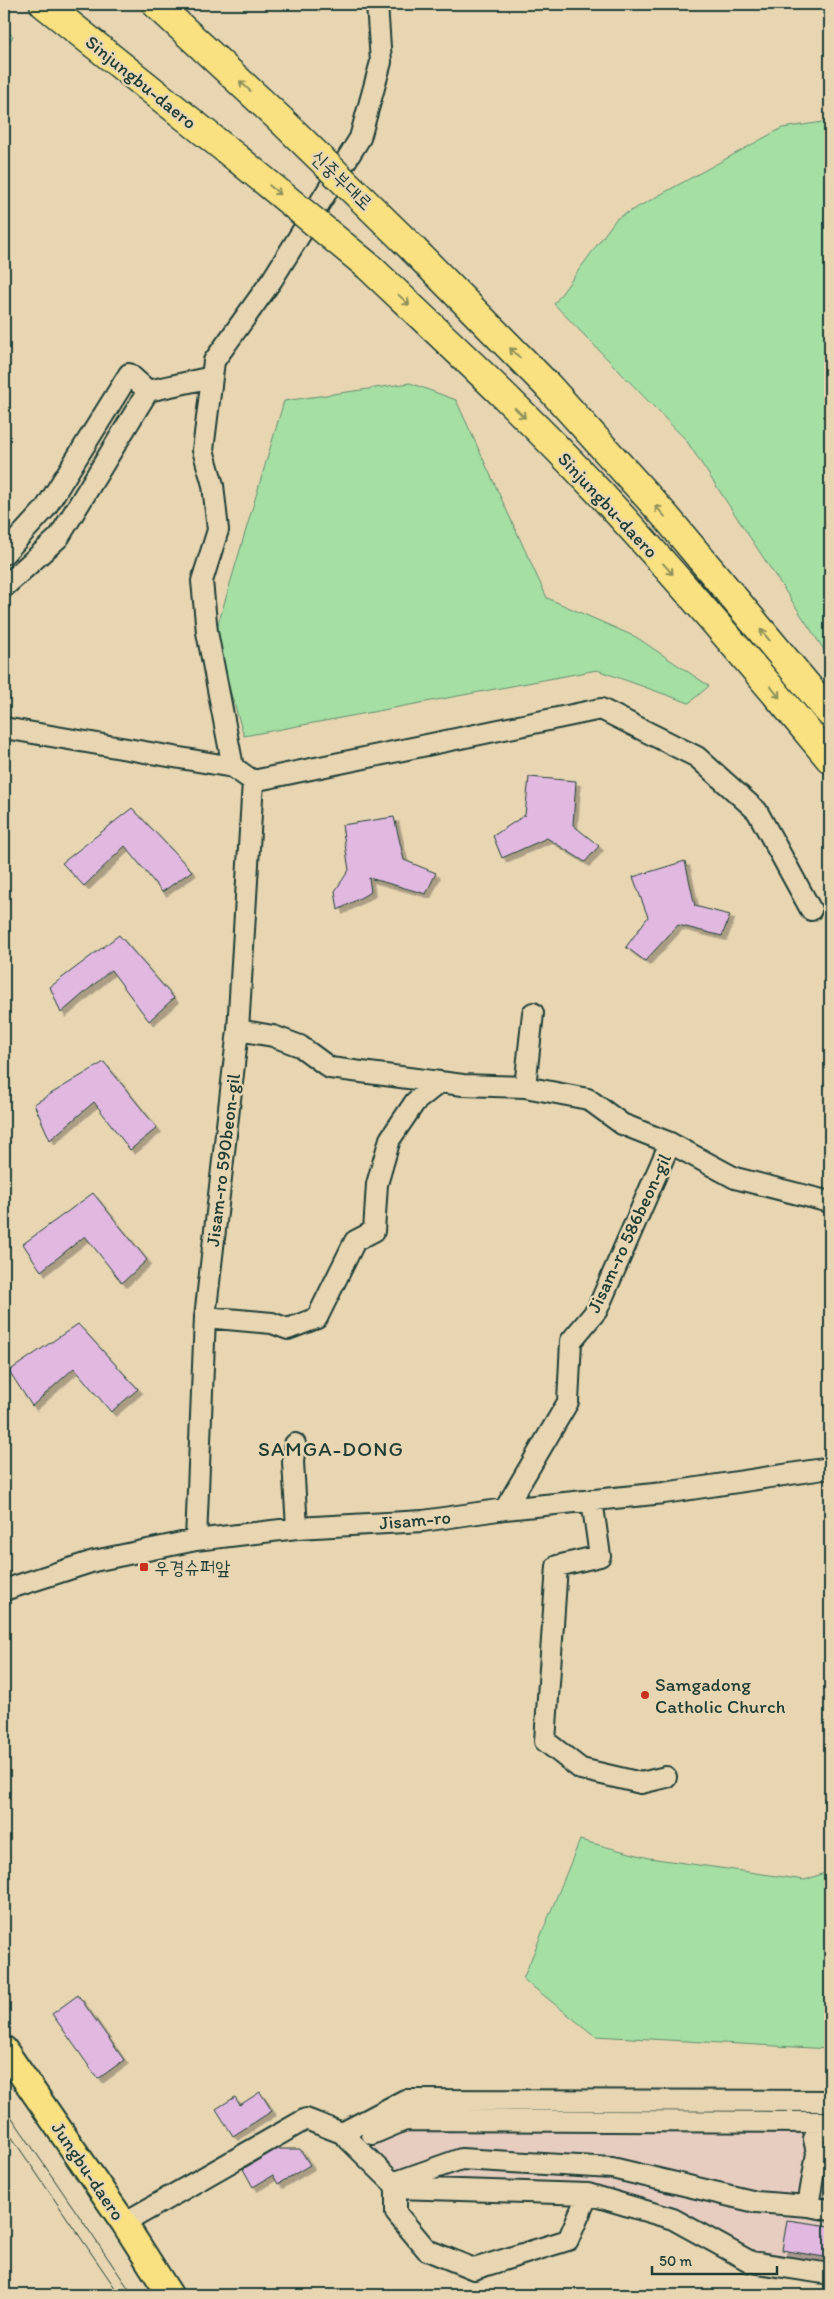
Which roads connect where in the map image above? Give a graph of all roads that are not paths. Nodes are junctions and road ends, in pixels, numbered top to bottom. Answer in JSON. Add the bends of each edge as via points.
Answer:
{"nodes":[{"id":1,"x":44,"y":4,"type":"edge"},
{"id":2,"x":156,"y":4,"type":"edge"},
{"id":3,"x":377,"y":4,"type":"edge"},
{"id":4,"x":404,"y":240,"type":"joint"},
{"id":5,"x":212,"y":377,"type":"junction"},
{"id":6,"x":148,"y":391,"type":"junction"},
{"id":7,"x":4,"y":554,"type":"edge"},
{"id":8,"x":4,"y":587,"type":"edge"},
{"id":9,"x":830,"y":713,"type":"edge"},
{"id":10,"x":4,"y":728,"type":"edge"},
{"id":11,"x":830,"y":759,"type":"edge"},
{"id":12,"x":232,"y":767,"type":"junction"},
{"id":13,"x":254,"y":781,"type":"junction"},
{"id":14,"x":811,"y":910,"type":"dead end"},
{"id":15,"x":533,"y":1013,"type":"dead end"},
{"id":16,"x":238,"y":1030,"type":"junction"},
{"id":17,"x":440,"y":1082,"type":"junction"},
{"id":18,"x":525,"y":1087,"type":"junction"},
{"id":19,"x":670,"y":1143,"type":"junction"},
{"id":20,"x":830,"y":1202,"type":"edge"},
{"id":21,"x":205,"y":1317,"type":"junction"},
{"id":22,"x":295,"y":1444,"type":"dead end"},
{"id":23,"x":830,"y":1468,"type":"edge"},
{"id":24,"x":592,"y":1500,"type":"junction"},
{"id":25,"x":505,"y":1509,"type":"junction"},
{"id":26,"x":297,"y":1528,"type":"junction"},
{"id":27,"x":196,"y":1540,"type":"junction"},
{"id":28,"x":4,"y":1590,"type":"edge"},
{"id":29,"x":666,"y":1778,"type":"dead end"},
{"id":30,"x":4,"y":2049,"type":"edge"},
{"id":31,"x":830,"y":2101,"type":"edge"},
{"id":32,"x":826,"y":2122,"type":"edge"},
{"id":33,"x":342,"y":2133,"type":"junction"},
{"id":34,"x":372,"y":2134,"type":"dead end"},
{"id":35,"x":395,"y":2186,"type":"junction"},
{"id":36,"x":588,"y":2194,"type":"junction"},
{"id":37,"x":808,"y":2206,"type":"junction"},
{"id":38,"x":830,"y":2210,"type":"edge"},
{"id":39,"x":124,"y":2223,"type":"junction"},
{"id":40,"x":830,"y":2274,"type":"edge"},
{"id":41,"x":170,"y":2295,"type":"edge"}],
"edges":[{"from":1,"to":11,"type":"highway","name":"Sinjungbu-daero","one_way":true,"bridge":true,"via":[[368,266],[465,358],[597,490],[753,665]]},
{"from":4,"to":2,"type":"highway","name":"신중부대로","one_way":true,"bridge":true},
{"from":3,"to":5,"type":"street","via":[[381,62],[360,138],[272,280],[214,361]]},
{"from":9,"to":4,"type":"highway","name":"Sinjungbu-daero","one_way":true,"via":[[667,518],[553,392]]},
{"from":5,"to":6,"type":"street"},
{"from":5,"to":12,"type":"street","via":[[203,450],[213,486],[218,530],[202,581],[207,632]]},
{"from":6,"to":7,"type":"street","via":[[129,374],[45,509]]},
{"from":6,"to":8,"type":"street","via":[[59,537]]},
{"from":10,"to":12,"type":"street"},
{"from":12,"to":13,"type":"street"},
{"from":13,"to":14,"type":"street","via":[[601,709],[697,757],[757,811]]},
{"from":13,"to":16,"type":"street","name":"Jisam-ro 590beon-gil"},
{"from":15,"to":18,"type":"street"},
{"from":16,"to":17,"type":"street","via":[[272,1036],[300,1046],[330,1068]]},
{"from":16,"to":21,"type":"street","name":"Jisam-ro 590beon-gil"},
{"from":17,"to":18,"type":"street"},
{"from":17,"to":21,"type":"street","via":[[415,1102],[390,1138],[377,1184],[374,1231],[355,1241],[317,1318],[288,1330],[272,1323]]},
{"from":18,"to":19,"type":"street","via":[[588,1100],[622,1124]]},
{"from":19,"to":20,"type":"street","via":[[735,1178]]},
{"from":19,"to":25,"type":"street","name":"Jisam-ro 586beon-gil","via":[[597,1310],[571,1342],[568,1402]]},
{"from":21,"to":27,"type":"street","name":"Jisam-ro 590beon-gil"},
{"from":22,"to":26,"type":"street"},
{"from":23,"to":24,"type":"street","name":"Jisam-ro","via":[[664,1493]]},
{"from":24,"to":25,"type":"street","name":"Jisam-ro"},
{"from":24,"to":29,"type":"street","via":[[600,1556],[557,1566],[545,1741],[581,1769],[641,1783]]},
{"from":25,"to":26,"type":"street","name":"Jisam-ro","via":[[424,1521]]},
{"from":26,"to":27,"type":"street","name":"Jisam-ro"},
{"from":27,"to":28,"type":"street","name":"Jisam-ro","via":[[94,1561]]},
{"from":30,"to":39,"type":"main road","name":"Jungbu-daero"},
{"from":31,"to":33,"type":"street","via":[[404,2100]]},
{"from":32,"to":34,"type":"street","via":[[405,2120]]},
{"from":32,"to":37,"type":"street","via":[[814,2140],[817,2152]]},
{"from":33,"to":35,"type":"street"},
{"from":33,"to":39,"type":"street","via":[[306,2119]]},
{"from":35,"to":36,"type":"street"},
{"from":35,"to":36,"type":"street","via":[[396,2213],[427,2250],[474,2269],[568,2240]]},
{"from":35,"to":37,"type":"street","via":[[461,2159],[612,2168],[756,2202]]},
{"from":36,"to":40,"type":"street","via":[[673,2219],[751,2262]]},
{"from":37,"to":38,"type":"street"},
{"from":39,"to":41,"type":"main road","name":"Jungbu-daero"}]}
